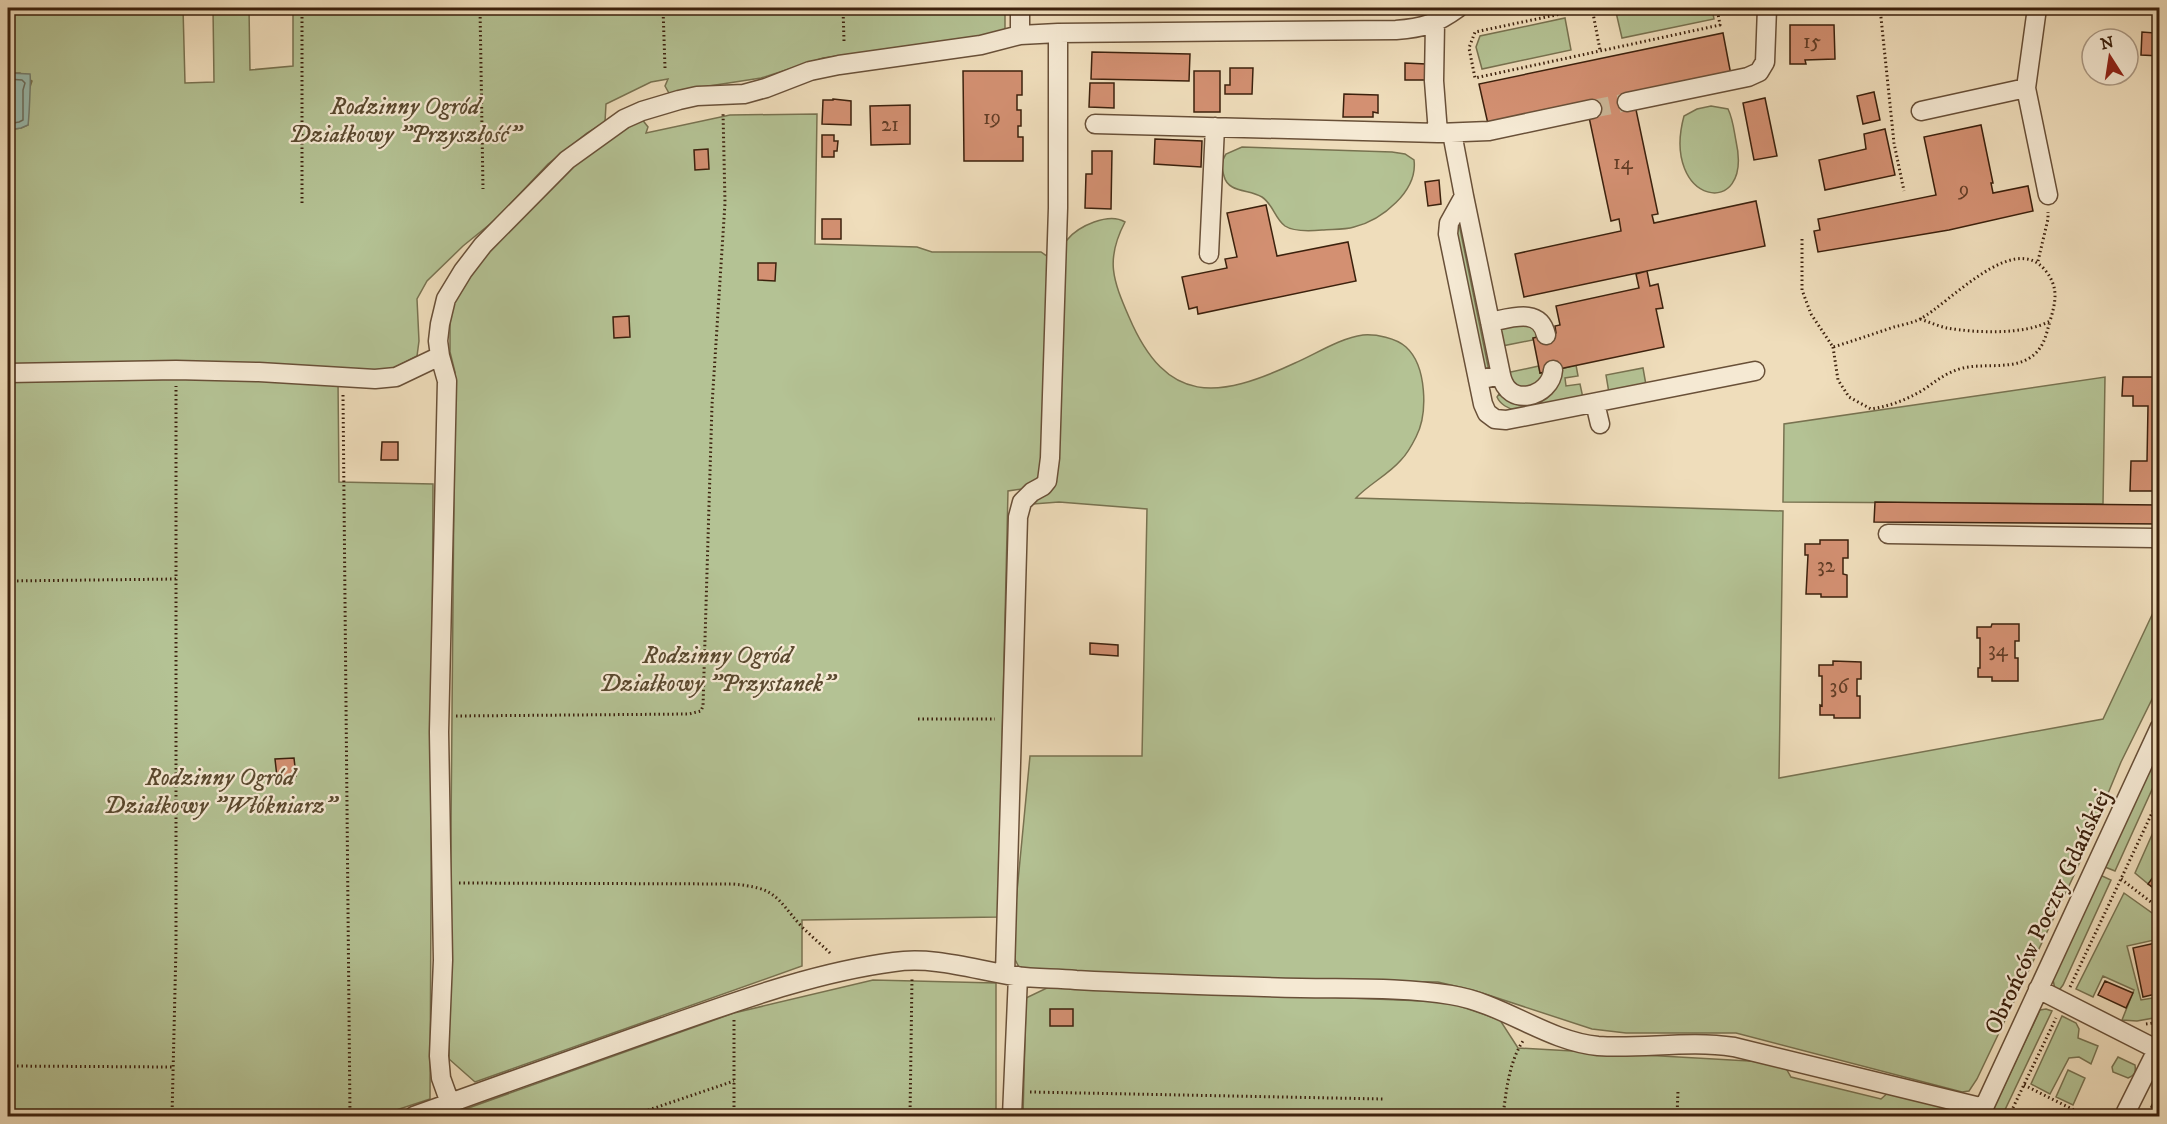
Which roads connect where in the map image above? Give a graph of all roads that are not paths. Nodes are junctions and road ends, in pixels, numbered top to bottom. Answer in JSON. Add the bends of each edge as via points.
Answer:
{"nodes":[{"id":1,"x":1020,"y":8,"type":"edge"},
{"id":2,"x":1458,"y":8,"type":"edge"},
{"id":3,"x":1767,"y":8,"type":"edge"},
{"id":4,"x":2037,"y":8,"type":"edge"},
{"id":5,"x":1435,"y":23,"type":"junction"},
{"id":6,"x":1058,"y":33,"type":"junction"},
{"id":7,"x":1020,"y":35,"type":"junction"},
{"id":8,"x":2026,"y":88,"type":"junction"},
{"id":9,"x":1627,"y":102,"type":"tunnel mouth"},
{"id":10,"x":1592,"y":109,"type":"tunnel mouth"},
{"id":11,"x":1921,"y":111,"type":"dead end"},
{"id":12,"x":1095,"y":124,"type":"dead end"},
{"id":13,"x":1215,"y":127,"type":"junction"},
{"id":14,"x":1445,"y":133,"type":"junction"},
{"id":15,"x":2048,"y":195,"type":"road end"},
{"id":16,"x":1464,"y":196,"type":"junction"},
{"id":17,"x":1209,"y":254,"type":"dead end"},
{"id":18,"x":1490,"y":322,"type":"junction"},
{"id":19,"x":1546,"y":335,"type":"dead end"},
{"id":20,"x":440,"y":356,"type":"junction"},
{"id":21,"x":1553,"y":370,"type":"dead end"},
{"id":22,"x":1755,"y":371,"type":"dead end"},
{"id":23,"x":8,"y":373,"type":"edge"},
{"id":24,"x":1501,"y":375,"type":"junction"},
{"id":25,"x":1478,"y":380,"type":"junction"},
{"id":26,"x":1595,"y":403,"type":"junction"},
{"id":27,"x":1600,"y":424,"type":"dead end"},
{"id":28,"x":1888,"y":534,"type":"dead end"},
{"id":29,"x":2160,"y":541,"type":"edge"},
{"id":30,"x":2160,"y":727,"type":"edge"},
{"id":31,"x":1012,"y":975,"type":"junction"},
{"id":32,"x":2038,"y":990,"type":"junction"},
{"id":33,"x":2158,"y":1051,"type":"edge"},
{"id":34,"x":450,"y":1103,"type":"junction"},
{"id":35,"x":1982,"y":1112,"type":"edge"},
{"id":36,"x":2126,"y":1112,"type":"dead end"},
{"id":37,"x":414,"y":1116,"type":"edge"},
{"id":38,"x":1012,"y":1116,"type":"edge"}],
"edges":[{"from":1,"to":7,"type":"street"},
{"from":2,"to":5,"type":"street"},
{"from":3,"to":9,"type":"street","via":[[1765,62],[1759,72]]},
{"from":4,"to":8,"type":"street"},
{"from":5,"to":6,"type":"street","via":[[1396,30]]},
{"from":5,"to":14,"type":"street","via":[[1434,81]]},
{"from":6,"to":7,"type":"street"},
{"from":6,"to":31,"type":"street","via":[[1058,208],[1050,458],[1047,481],[1022,502],[1018,517],[1012,719]]},
{"from":7,"to":20,"type":"street","via":[[981,45],[810,71],[766,88],[697,96],[624,119],[567,160],[483,245],[446,299],[438,341]]},
{"from":8,"to":11,"type":"street"},
{"from":8,"to":15,"type":"street"},
{"from":10,"to":14,"type":"street","via":[[1490,131]]},
{"from":12,"to":13,"type":"street"},
{"from":13,"to":14,"type":"street"},
{"from":13,"to":17,"type":"street"},
{"from":14,"to":16,"type":"street"},
{"from":16,"to":18,"type":"street"},
{"from":16,"to":25,"type":"street","via":[[1449,223],[1448,234]]},
{"from":18,"to":19,"type":"street","via":[[1533,317]]},
{"from":18,"to":24,"type":"street"},
{"from":20,"to":23,"type":"street","via":[[386,379],[176,370]]},
{"from":20,"to":34,"type":"street","via":[[447,381],[439,716],[443,960],[439,1056],[441,1078]]},
{"from":21,"to":24,"type":"street","via":[[1551,380],[1542,390],[1524,396],[1508,391]]},
{"from":22,"to":26,"type":"street"},
{"from":24,"to":25,"type":"street"},
{"from":25,"to":26,"type":"street","via":[[1483,404],[1495,419]]},
{"from":26,"to":27,"type":"street"},
{"from":28,"to":29,"type":"street"},
{"from":30,"to":32,"type":"street","name":"Obrońców Poczty Gdańskiej"},
{"from":31,"to":34,"type":"street","via":[[912,961],[848,970],[734,1003]]},
{"from":31,"to":35,"type":"street","via":[[1456,995],[1566,1039],[1596,1046],[1710,1043],[1734,1047]]},
{"from":31,"to":38,"type":"street"},
{"from":32,"to":33,"type":"street"},
{"from":32,"to":35,"type":"street","name":"Obrońców Poczty Gdańskiej"},
{"from":33,"to":36,"type":"street"},
{"from":34,"to":37,"type":"street"}]}
